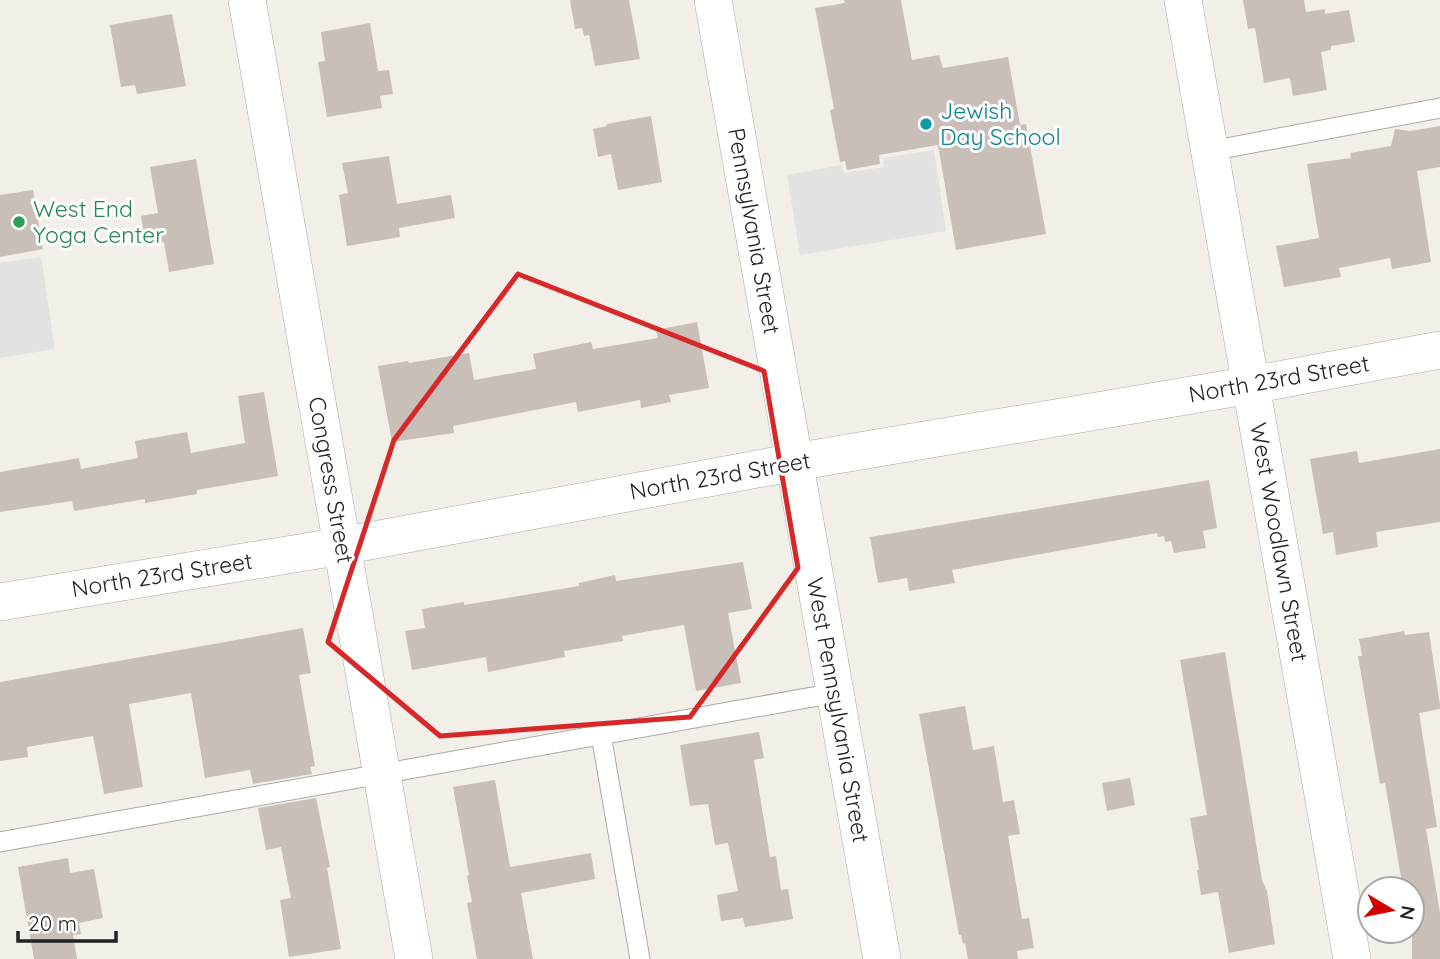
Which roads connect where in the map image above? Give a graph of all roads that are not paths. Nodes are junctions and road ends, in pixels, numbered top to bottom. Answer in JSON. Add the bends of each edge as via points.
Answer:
{"nodes":[{"id":1,"x":247,"y":0,"type":"edge"},
{"id":2,"x":713,"y":0,"type":"edge"},
{"id":3,"x":1183,"y":0,"type":"edge"},
{"id":4,"x":1440,"y":107,"type":"edge"},
{"id":5,"x":1210,"y":151,"type":"junction"},
{"id":6,"x":1440,"y":350,"type":"edge"},
{"id":7,"x":1251,"y":385,"type":"junction"},
{"id":8,"x":795,"y":462,"type":"junction"},
{"id":9,"x":342,"y":546,"type":"junction"},
{"id":10,"x":0,"y":602,"type":"edge"},
{"id":11,"x":835,"y":692,"type":"junction"},
{"id":12,"x":601,"y":735,"type":"junction"},
{"id":13,"x":382,"y":774,"type":"junction"},
{"id":14,"x":0,"y":842,"type":"edge"},
{"id":15,"x":414,"y":959,"type":"edge"},
{"id":16,"x":640,"y":959,"type":"edge"},
{"id":17,"x":882,"y":959,"type":"edge"},
{"id":18,"x":1352,"y":959,"type":"edge"}],
"edges":[{"from":1,"to":9,"type":"street","name":"Congress Street"},
{"from":2,"to":8,"type":"street","name":"Pennsylvania Street"},
{"from":3,"to":5,"type":"street","name":"West Woodlawn Street"},
{"from":4,"to":5,"type":"lane"},
{"from":5,"to":7,"type":"street","name":"West Woodlawn Street"},
{"from":6,"to":7,"type":"street","name":"North 23rd Street"},
{"from":7,"to":8,"type":"street","name":"North 23rd Street"},
{"from":7,"to":18,"type":"street","name":"West Woodlawn Street"},
{"from":8,"to":9,"type":"street","name":"North 23rd Street"},
{"from":8,"to":11,"type":"street","name":"West Pennsylvania Street"},
{"from":9,"to":10,"type":"street","name":"North 23rd Street"},
{"from":9,"to":13,"type":"street","name":"Congress Street"},
{"from":11,"to":12,"type":"lane"},
{"from":11,"to":17,"type":"street","name":"West Pennsylvania Street"},
{"from":12,"to":13,"type":"lane"},
{"from":12,"to":16,"type":"lane"},
{"from":13,"to":14,"type":"lane"},
{"from":13,"to":15,"type":"street","name":"Congress Street"}]}
